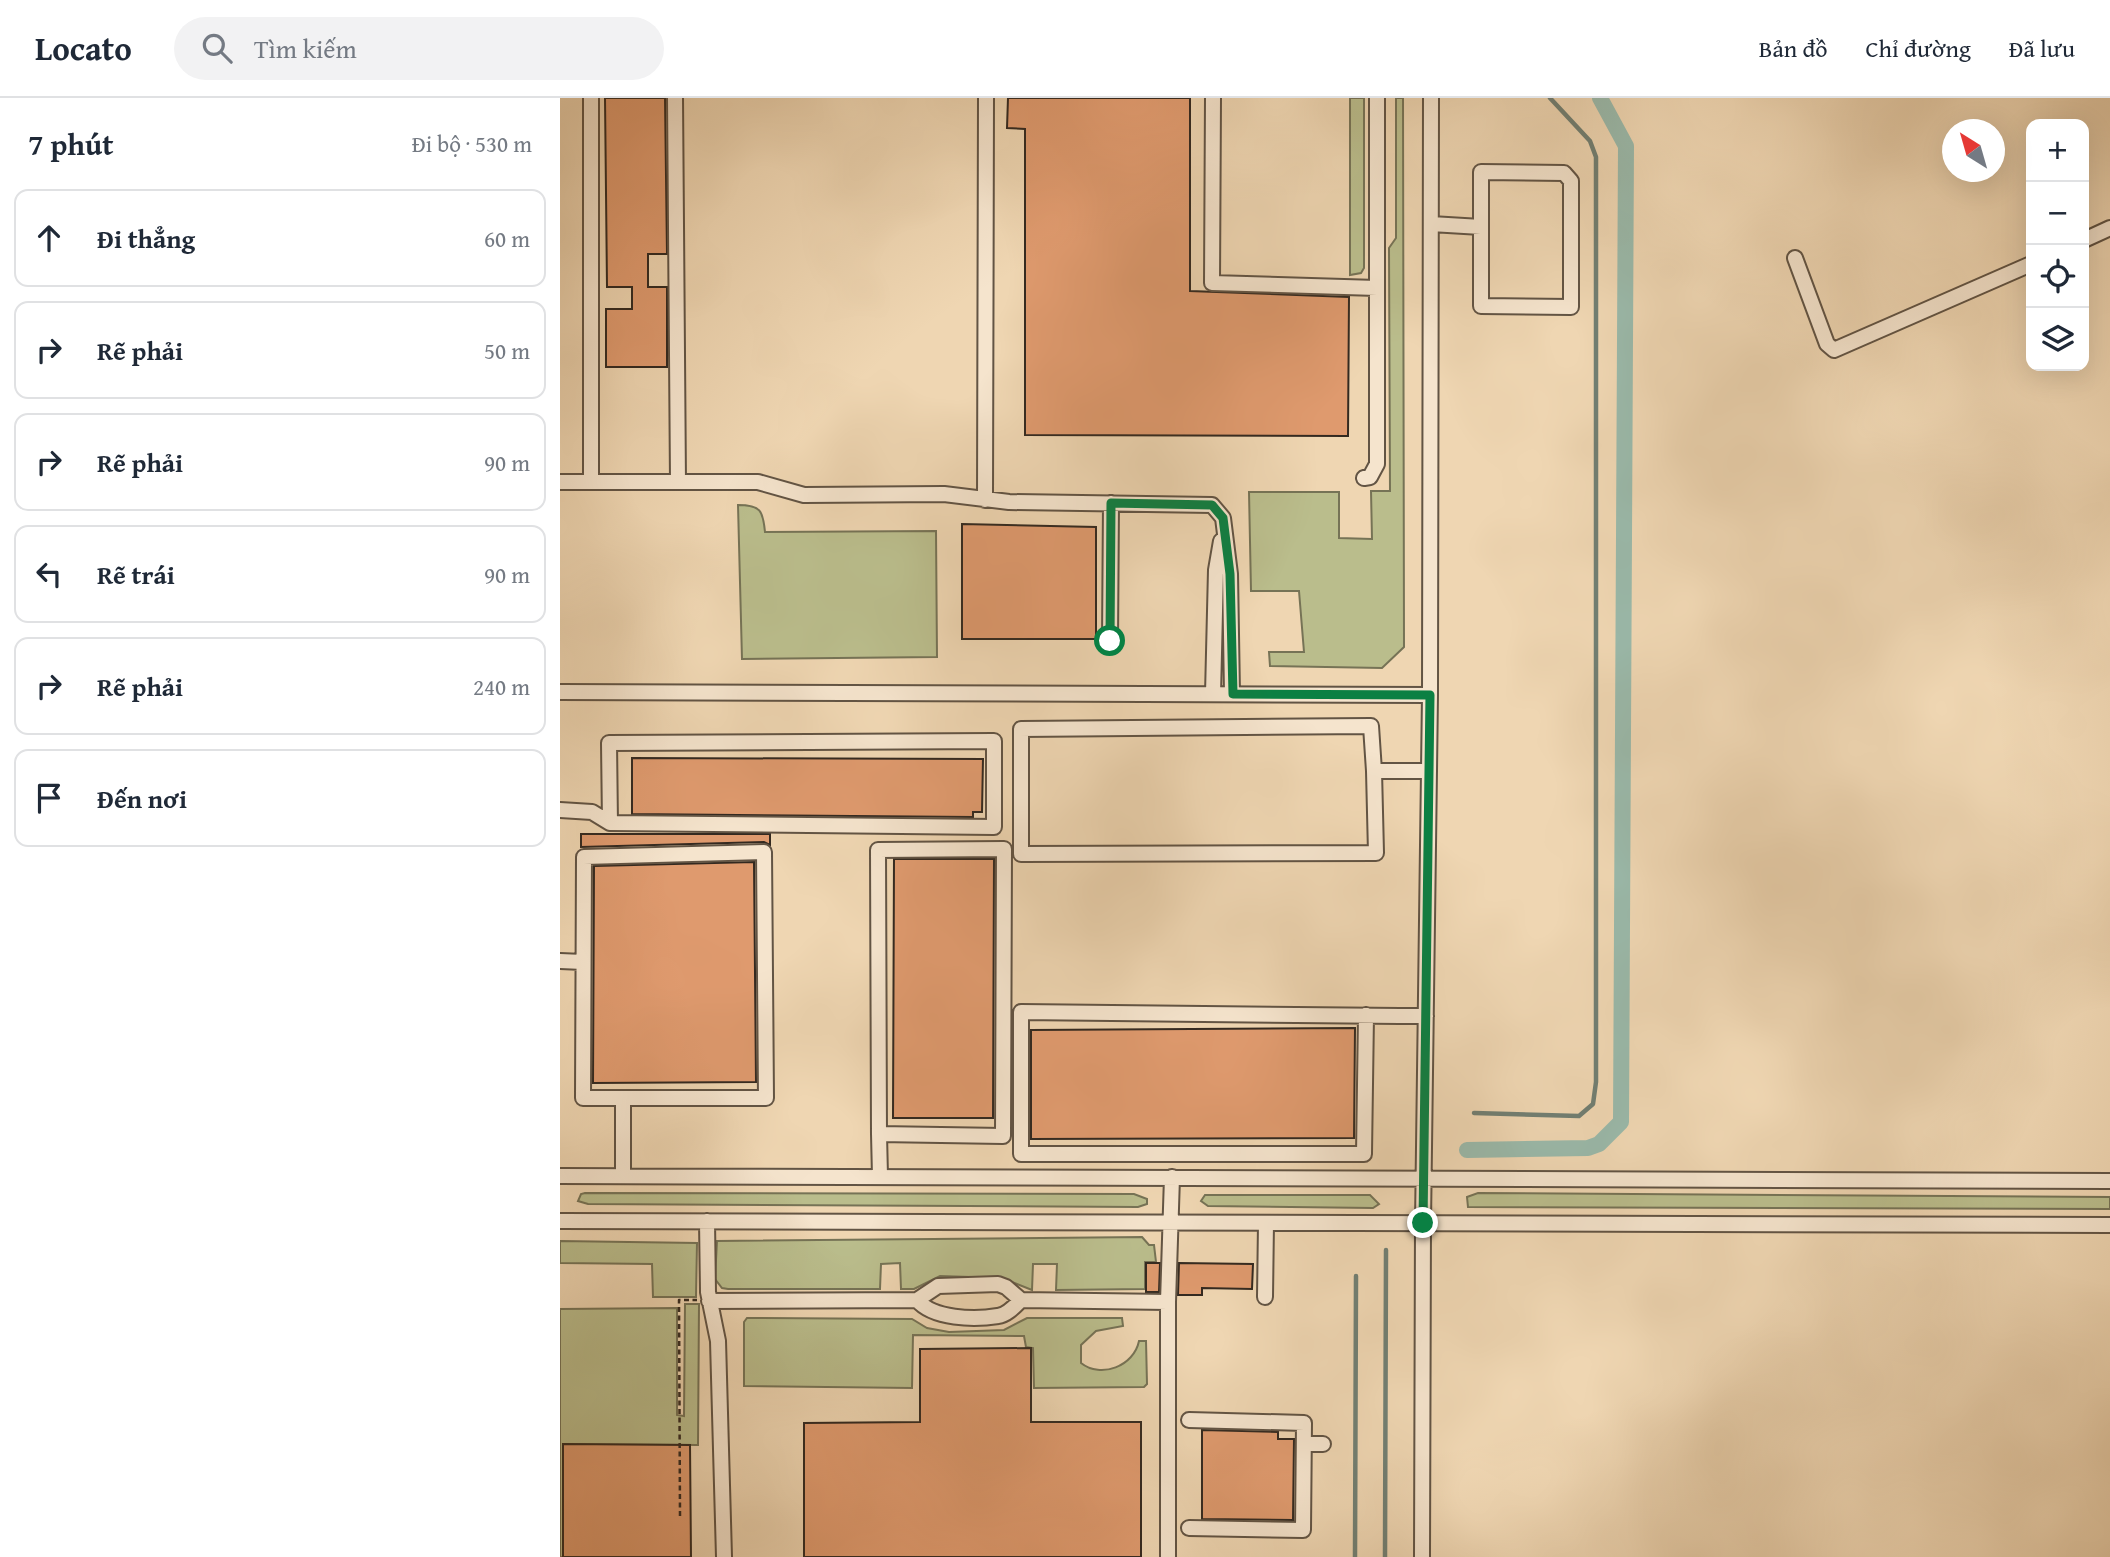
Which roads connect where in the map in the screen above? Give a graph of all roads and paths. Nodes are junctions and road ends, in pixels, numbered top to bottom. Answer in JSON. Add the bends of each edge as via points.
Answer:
{"nodes":[{"id":1,"x":591,"y":98,"type":"edge"},
{"id":2,"x":675,"y":98,"type":"edge"},
{"id":3,"x":986,"y":98,"type":"edge"},
{"id":4,"x":1213,"y":98,"type":"edge"},
{"id":5,"x":1377,"y":98,"type":"edge"},
{"id":6,"x":1431,"y":98,"type":"edge"},
{"id":7,"x":1431,"y":224,"type":"junction"},
{"id":8,"x":1480,"y":227,"type":"junction"},
{"id":9,"x":2110,"y":228,"type":"edge"},
{"id":10,"x":2089,"y":238,"type":"edge"},
{"id":11,"x":1795,"y":258,"type":"dead end"},
{"id":12,"x":2026,"y":266,"type":"edge"},
{"id":13,"x":1377,"y":288,"type":"junction"},
{"id":14,"x":1364,"y":478,"type":"dead end"},
{"id":15,"x":560,"y":482,"type":"edge"},
{"id":16,"x":591,"y":482,"type":"junction"},
{"id":17,"x":678,"y":482,"type":"junction"},
{"id":18,"x":985,"y":500,"type":"junction"},
{"id":19,"x":1111,"y":503,"type":"junction"},
{"id":20,"x":1223,"y":523,"type":"junction"},
{"id":21,"x":1110,"y":641,"type":"dead end"},
{"id":22,"x":560,"y":692,"type":"edge"},
{"id":23,"x":1213,"y":694,"type":"junction"},
{"id":24,"x":1233,"y":694,"type":"junction"},
{"id":25,"x":1430,"y":695,"type":"junction"},
{"id":26,"x":1374,"y":771,"type":"junction"},
{"id":27,"x":1429,"y":771,"type":"junction"},
{"id":28,"x":560,"y":810,"type":"edge"},
{"id":29,"x":610,"y":822,"type":"junction"},
{"id":30,"x":560,"y":961,"type":"edge"},
{"id":31,"x":583,"y":962,"type":"junction"},
{"id":32,"x":1366,"y":1015,"type":"junction"},
{"id":33,"x":1426,"y":1016,"type":"junction"},
{"id":34,"x":623,"y":1098,"type":"junction"},
{"id":35,"x":879,"y":1134,"type":"junction"},
{"id":36,"x":560,"y":1176,"type":"edge"},
{"id":37,"x":623,"y":1176,"type":"junction"},
{"id":38,"x":880,"y":1177,"type":"junction"},
{"id":39,"x":1172,"y":1177,"type":"junction"},
{"id":40,"x":1424,"y":1177,"type":"junction"},
{"id":41,"x":2110,"y":1181,"type":"edge"},
{"id":42,"x":560,"y":1221,"type":"edge"},
{"id":43,"x":707,"y":1221,"type":"junction"},
{"id":44,"x":1170,"y":1223,"type":"junction"},
{"id":45,"x":1266,"y":1223,"type":"junction"},
{"id":46,"x":1423,"y":1223,"type":"junction"},
{"id":47,"x":2110,"y":1225,"type":"edge"},
{"id":48,"x":1265,"y":1297,"type":"dead end"},
{"id":49,"x":917,"y":1300,"type":"junction"},
{"id":50,"x":1021,"y":1300,"type":"junction"},
{"id":51,"x":703,"y":1301,"type":"junction"},
{"id":52,"x":1168,"y":1302,"type":"junction"},
{"id":53,"x":1189,"y":1420,"type":"dead end"},
{"id":54,"x":1304,"y":1444,"type":"junction"},
{"id":55,"x":1323,"y":1444,"type":"dead end"},
{"id":56,"x":680,"y":1516,"type":"dead end"},
{"id":57,"x":1189,"y":1528,"type":"dead end"},
{"id":58,"x":724,"y":1557,"type":"edge"},
{"id":59,"x":1168,"y":1557,"type":"edge"},
{"id":60,"x":1423,"y":1557,"type":"edge"}],
"edges":[{"from":1,"to":16,"type":"street"},
{"from":2,"to":17,"type":"street"},
{"from":3,"to":18,"type":"street"},
{"from":4,"to":13,"type":"street","via":[[1212,283]]},
{"from":5,"to":13,"type":"street"},
{"from":6,"to":7,"type":"street"},
{"from":7,"to":8,"type":"street"},
{"from":7,"to":25,"type":"street"},
{"from":8,"to":8,"type":"street","via":[[1481,306],[1571,306],[1572,181],[1564,173],[1481,172]]},
{"from":9,"to":10,"type":"street"},
{"from":11,"to":12,"type":"street","via":[[1827,344],[1834,350]]},
{"from":13,"to":14,"type":"street","via":[[1377,464],[1370,477]]},
{"from":15,"to":16,"type":"street"},
{"from":16,"to":17,"type":"street"},
{"from":17,"to":18,"type":"street","via":[[758,482],[804,495],[944,494]]},
{"from":18,"to":19,"type":"street"},
{"from":19,"to":20,"type":"street","via":[[1212,505],[1221,512]]},
{"from":19,"to":21,"type":"street"},
{"from":20,"to":23,"type":"street","via":[[1216,570]]},
{"from":20,"to":24,"type":"street","via":[[1230,574]]},
{"from":22,"to":23,"type":"street"},
{"from":23,"to":24,"type":"street"},
{"from":24,"to":25,"type":"street"},
{"from":25,"to":27,"type":"street"},
{"from":26,"to":26,"type":"street","via":[[1376,853],[1021,854],[1021,729],[1371,726]]},
{"from":26,"to":27,"type":"street"},
{"from":27,"to":33,"type":"street"},
{"from":28,"to":29,"type":"street","via":[[592,812]]},
{"from":29,"to":29,"type":"street","via":[[994,827],[995,741],[609,743]]},
{"from":30,"to":31,"type":"street"},
{"from":31,"to":34,"type":"street","via":[[583,1098]]},
{"from":31,"to":34,"type":"street","via":[[584,857],[764,852],[765,1098]]},
{"from":32,"to":32,"type":"street","via":[[1021,1012],[1021,1154],[1364,1154]]},
{"from":32,"to":33,"type":"street"},
{"from":33,"to":40,"type":"street"},
{"from":34,"to":37,"type":"street"},
{"from":35,"to":35,"type":"street","via":[[878,850],[1004,849],[1003,1136]]},
{"from":35,"to":38,"type":"street"},
{"from":36,"to":37,"type":"street"},
{"from":37,"to":38,"type":"street"},
{"from":38,"to":39,"type":"street"},
{"from":39,"to":40,"type":"street"},
{"from":39,"to":44,"type":"street"},
{"from":40,"to":41,"type":"street"},
{"from":40,"to":46,"type":"street"},
{"from":42,"to":43,"type":"street"},
{"from":43,"to":44,"type":"street"},
{"from":43,"to":51,"type":"street"},
{"from":44,"to":45,"type":"street"},
{"from":44,"to":52,"type":"street"},
{"from":45,"to":46,"type":"street"},
{"from":45,"to":48,"type":"street"},
{"from":46,"to":47,"type":"street"},
{"from":46,"to":60,"type":"street"},
{"from":49,"to":50,"type":"street","via":[[938,1286],[998,1284]]},
{"from":49,"to":50,"type":"street","via":[[937,1315],[999,1316]]},
{"from":49,"to":51,"type":"street"},
{"from":50,"to":52,"type":"street"},
{"from":51,"to":56,"type":"path","via":[[678,1300]]},
{"from":51,"to":58,"type":"street","via":[[718,1341]]},
{"from":52,"to":59,"type":"street"},
{"from":53,"to":54,"type":"street","via":[[1304,1423]]},
{"from":54,"to":55,"type":"street"},
{"from":54,"to":57,"type":"street","via":[[1303,1530]]}]}
